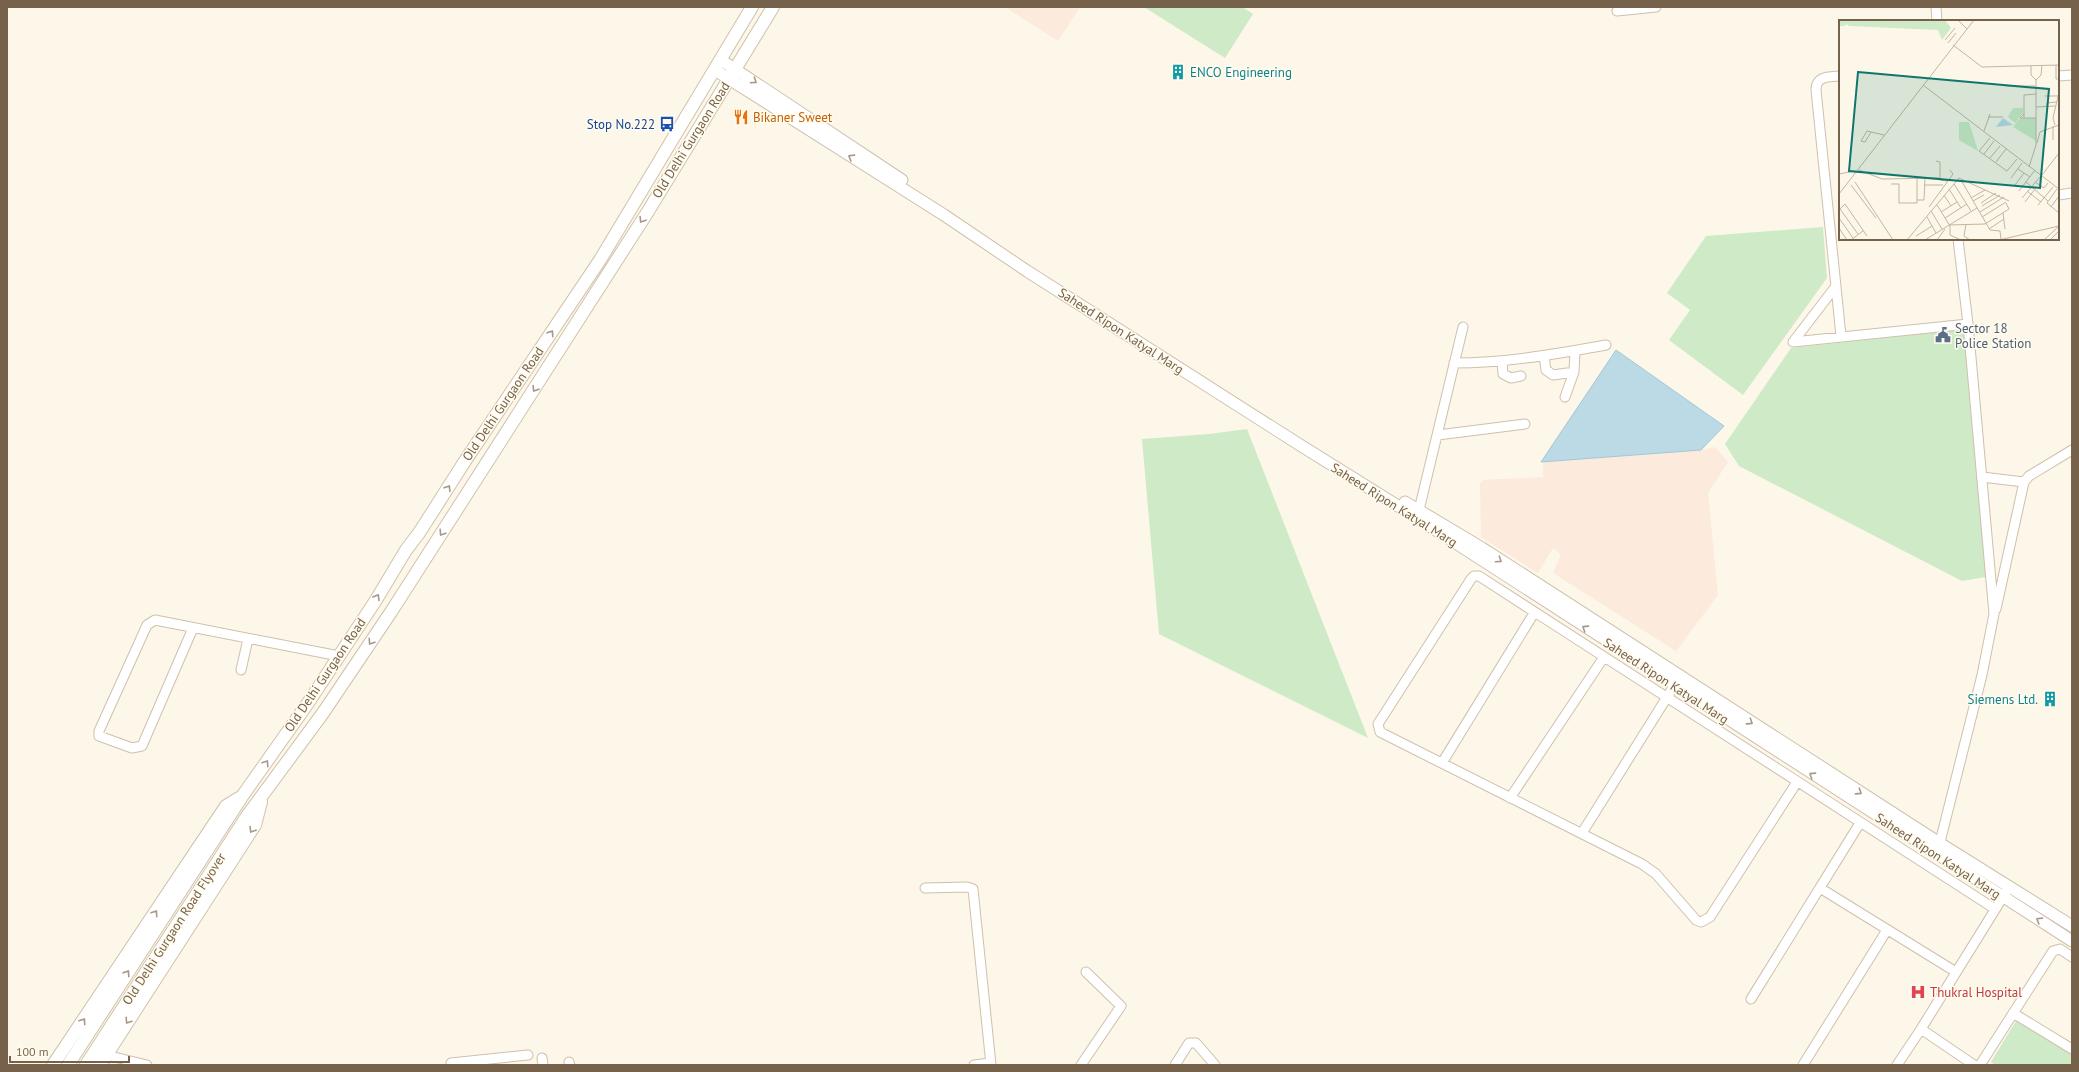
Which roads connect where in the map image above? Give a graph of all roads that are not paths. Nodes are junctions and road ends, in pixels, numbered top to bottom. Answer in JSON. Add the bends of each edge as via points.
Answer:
{"nodes":[{"id":1,"x":752,"y":7,"type":"edge"},
{"id":2,"x":773,"y":7,"type":"edge"},
{"id":3,"x":1656,"y":7,"type":"edge"},
{"id":4,"x":1936,"y":7,"type":"edge"},
{"id":5,"x":1617,"y":11,"type":"dead end"},
{"id":6,"x":1937,"y":20,"type":"edge"},
{"id":7,"x":718,"y":65,"type":"junction"},
{"id":8,"x":736,"y":68,"type":"junction"},
{"id":9,"x":2072,"y":75,"type":"edge"},
{"id":10,"x":1839,"y":76,"type":"edge"},
{"id":11,"x":2059,"y":76,"type":"edge"},
{"id":12,"x":729,"y":79,"type":"junction"},
{"id":13,"x":2072,"y":193,"type":"edge"},
{"id":14,"x":2059,"y":195,"type":"edge"},
{"id":15,"x":1958,"y":240,"type":"edge"},
{"id":16,"x":1836,"y":286,"type":"junction"},
{"id":17,"x":1968,"y":324,"type":"junction"},
{"id":18,"x":1463,"y":327,"type":"dead end"},
{"id":19,"x":1841,"y":336,"type":"junction"},
{"id":20,"x":1606,"y":345,"type":"dead end"},
{"id":21,"x":1575,"y":351,"type":"junction"},
{"id":22,"x":1544,"y":356,"type":"junction"},
{"id":23,"x":1502,"y":362,"type":"junction"},
{"id":24,"x":1454,"y":363,"type":"junction"},
{"id":25,"x":1574,"y":372,"type":"junction"},
{"id":26,"x":1521,"y":376,"type":"dead end"},
{"id":27,"x":1564,"y":397,"type":"dead end"},
{"id":28,"x":1238,"y":401,"type":"junction"},
{"id":29,"x":1525,"y":424,"type":"dead end"},
{"id":30,"x":1438,"y":435,"type":"junction"},
{"id":31,"x":2072,"y":450,"type":"edge"},
{"id":32,"x":1982,"y":478,"type":"junction"},
{"id":33,"x":2024,"y":482,"type":"junction"},
{"id":34,"x":1419,"y":510,"type":"junction"},
{"id":35,"x":1481,"y":554,"type":"junction"},
{"id":36,"x":1534,"y":613,"type":"junction"},
{"id":37,"x":1994,"y":614,"type":"junction"},
{"id":38,"x":193,"y":628,"type":"junction"},
{"id":39,"x":248,"y":638,"type":"junction"},
{"id":40,"x":339,"y":656,"type":"junction"},
{"id":41,"x":1604,"y":657,"type":"junction"},
{"id":42,"x":241,"y":670,"type":"dead end"},
{"id":43,"x":1674,"y":686,"type":"junction"},
{"id":44,"x":1667,"y":698,"type":"junction"},
{"id":45,"x":1442,"y":762,"type":"junction"},
{"id":46,"x":1797,"y":782,"type":"junction"},
{"id":47,"x":264,"y":793,"type":"junction"},
{"id":48,"x":243,"y":795,"type":"junction"},
{"id":49,"x":1510,"y":798,"type":"junction"},
{"id":50,"x":1860,"y":823,"type":"junction"},
{"id":51,"x":1582,"y":833,"type":"junction"},
{"id":52,"x":1941,"y":844,"type":"junction"},
{"id":53,"x":1937,"y":855,"type":"junction"},
{"id":54,"x":2009,"y":887,"type":"junction"},
{"id":55,"x":925,"y":888,"type":"dead end"},
{"id":56,"x":1820,"y":888,"type":"junction"},
{"id":57,"x":2002,"y":898,"type":"junction"},
{"id":58,"x":1995,"y":909,"type":"junction"},
{"id":59,"x":2072,"y":926,"type":"edge"},
{"id":60,"x":1887,"y":930,"type":"junction"},
{"id":61,"x":2072,"y":941,"type":"edge"},
{"id":62,"x":2072,"y":957,"type":"edge"},
{"id":63,"x":1086,"y":972,"type":"dead end"},
{"id":64,"x":1956,"y":972,"type":"junction"},
{"id":65,"x":1751,"y":999,"type":"dead end"},
{"id":66,"x":2013,"y":1013,"type":"junction"},
{"id":67,"x":1922,"y":1029,"type":"junction"},
{"id":68,"x":2072,"y":1049,"type":"edge"},
{"id":69,"x":528,"y":1055,"type":"dead end"},
{"id":70,"x":102,"y":1062,"type":"edge"},
{"id":71,"x":451,"y":1063,"type":"dead end"},
{"id":72,"x":990,"y":1064,"type":"edge"},
{"id":73,"x":53,"y":1065,"type":"edge"},
{"id":74,"x":68,"y":1065,"type":"edge"},
{"id":75,"x":86,"y":1065,"type":"edge"},
{"id":76,"x":147,"y":1065,"type":"edge"},
{"id":77,"x":974,"y":1065,"type":"edge"},
{"id":78,"x":1081,"y":1065,"type":"edge"},
{"id":79,"x":1175,"y":1065,"type":"edge"},
{"id":80,"x":1215,"y":1065,"type":"edge"},
{"id":81,"x":1803,"y":1065,"type":"edge"},
{"id":82,"x":1897,"y":1065,"type":"edge"},
{"id":83,"x":1974,"y":1065,"type":"edge"},
{"id":84,"x":1980,"y":1065,"type":"edge"}],
"edges":[{"from":1,"to":7,"type":"main road","name":"Old Delhi Gurgaon Road"},
{"from":2,"to":8,"type":"main road","name":"Old Delhi Gurgaon Road"},
{"from":3,"to":5,"type":"street"},
{"from":4,"to":6,"type":"street"},
{"from":7,"to":8,"type":"street","name":"Saheed Ripon Katyal Marg"},
{"from":7,"to":12,"type":"street","name":"Saheed Ripon Katyal Marg"},
{"from":40,"to":7,"type":"main road","name":"Old Delhi Gurgaon Road","one_way":true,"via":[[406,550],[600,260]]},
{"from":8,"to":12,"type":"main road","name":"Old Delhi Gurgaon Road"},
{"from":8,"to":28,"type":"street","name":"Saheed Ripon Katyal Marg","one_way":true,"via":[[975,229]]},
{"from":9,"to":11,"type":"street"},
{"from":10,"to":16,"type":"street","via":[[1819,80],[1816,84]]},
{"from":28,"to":12,"type":"street","name":"Saheed Ripon Katyal Marg","one_way":true,"via":[[1027,271],[944,215]]},
{"from":12,"to":47,"type":"main road","name":"Old Delhi Gurgaon Road","one_way":true,"via":[[642,220],[391,612],[323,713]]},
{"from":13,"to":14,"type":"street"},
{"from":15,"to":17,"type":"street"},
{"from":16,"to":19,"type":"street"},
{"from":16,"to":19,"type":"street","via":[[1793,342]]},
{"from":17,"to":19,"type":"street"},
{"from":17,"to":32,"type":"street"},
{"from":18,"to":24,"type":"street"},
{"from":20,"to":21,"type":"street"},
{"from":21,"to":22,"type":"street"},
{"from":21,"to":25,"type":"street"},
{"from":22,"to":23,"type":"street"},
{"from":22,"to":25,"type":"street","via":[[1546,370],[1553,375]]},
{"from":23,"to":24,"type":"street"},
{"from":23,"to":26,"type":"street","via":[[1503,374],[1511,378]]},
{"from":24,"to":30,"type":"street"},
{"from":25,"to":27,"type":"street"},
{"from":28,"to":34,"type":"street","name":"Saheed Ripon Katyal Marg"},
{"from":28,"to":35,"type":"street","name":"Saheed Ripon Katyal Marg"},
{"from":29,"to":30,"type":"street"},
{"from":30,"to":34,"type":"street"},
{"from":31,"to":33,"type":"street","via":[[2029,476]]},
{"from":32,"to":33,"type":"street"},
{"from":32,"to":37,"type":"street"},
{"from":33,"to":37,"type":"street","via":[[2002,590]]},
{"from":34,"to":35,"type":"street","name":"Saheed Ripon Katyal Marg"},
{"from":43,"to":35,"type":"street","name":"Saheed Ripon Katyal Marg","one_way":true},
{"from":35,"to":52,"type":"street","name":"Saheed Ripon Katyal Marg","one_way":true},
{"from":36,"to":41,"type":"street"},
{"from":36,"to":45,"type":"street"},
{"from":36,"to":45,"type":"street","via":[[1483,578],[1474,576],[1379,721],[1380,732]]},
{"from":37,"to":52,"type":"street","via":[[1982,675]]},
{"from":38,"to":38,"type":"street","via":[[142,746],[132,748],[100,736],[147,625],[155,620]]},
{"from":38,"to":39,"type":"street"},
{"from":39,"to":40,"type":"street"},
{"from":39,"to":42,"type":"street"},
{"from":48,"to":40,"type":"main road","name":"Old Delhi Gurgaon Road","one_way":true},
{"from":41,"to":44,"type":"street"},
{"from":41,"to":49,"type":"street"},
{"from":43,"to":44,"type":"street"},
{"from":53,"to":43,"type":"street","name":"Saheed Ripon Katyal Marg","one_way":true},
{"from":44,"to":46,"type":"street"},
{"from":44,"to":51,"type":"street"},
{"from":45,"to":49,"type":"street"},
{"from":46,"to":50,"type":"street"},
{"from":46,"to":51,"type":"street","via":[[1710,917],[1701,922],[1696,920],[1649,868]]},
{"from":47,"to":70,"type":"main road","one_way":true,"via":[[255,824]]},
{"from":47,"to":75,"type":"main road","name":"Old Delhi Gurgaon Road Flyover"},
{"from":73,"to":48,"type":"main road","one_way":true,"via":[[226,806]]},
{"from":74,"to":48,"type":"main road","name":"Old Delhi Gurgaon Road Flyover","one_way":true},
{"from":49,"to":51,"type":"street"},
{"from":50,"to":56,"type":"street"},
{"from":50,"to":58,"type":"street"},
{"from":52,"to":53,"type":"street"},
{"from":52,"to":54,"type":"street","name":"Saheed Ripon Katyal Marg"},
{"from":53,"to":57,"type":"street","name":"Saheed Ripon Katyal Marg"},
{"from":54,"to":57,"type":"street"},
{"from":54,"to":59,"type":"street","name":"Saheed Ripon Katyal Marg"},
{"from":55,"to":72,"type":"street","via":[[973,889]]},
{"from":56,"to":60,"type":"street"},
{"from":56,"to":65,"type":"street"},
{"from":57,"to":58,"type":"street"},
{"from":61,"to":57,"type":"street","name":"Saheed Ripon Katyal Marg","one_way":true},
{"from":58,"to":64,"type":"street"},
{"from":60,"to":64,"type":"street"},
{"from":60,"to":81,"type":"street"},
{"from":62,"to":66,"type":"street","via":[[2060,949],[2054,951]]},
{"from":63,"to":78,"type":"street","via":[[1122,1006]]},
{"from":64,"to":67,"type":"street"},
{"from":66,"to":68,"type":"street"},
{"from":66,"to":84,"type":"street"},
{"from":67,"to":82,"type":"street"},
{"from":67,"to":83,"type":"street"},
{"from":69,"to":71,"type":"street"},
{"from":70,"to":76,"type":"street"},
{"from":72,"to":77,"type":"street"},
{"from":79,"to":80,"type":"street","via":[[1192,1042],[1196,1043]]}]}
